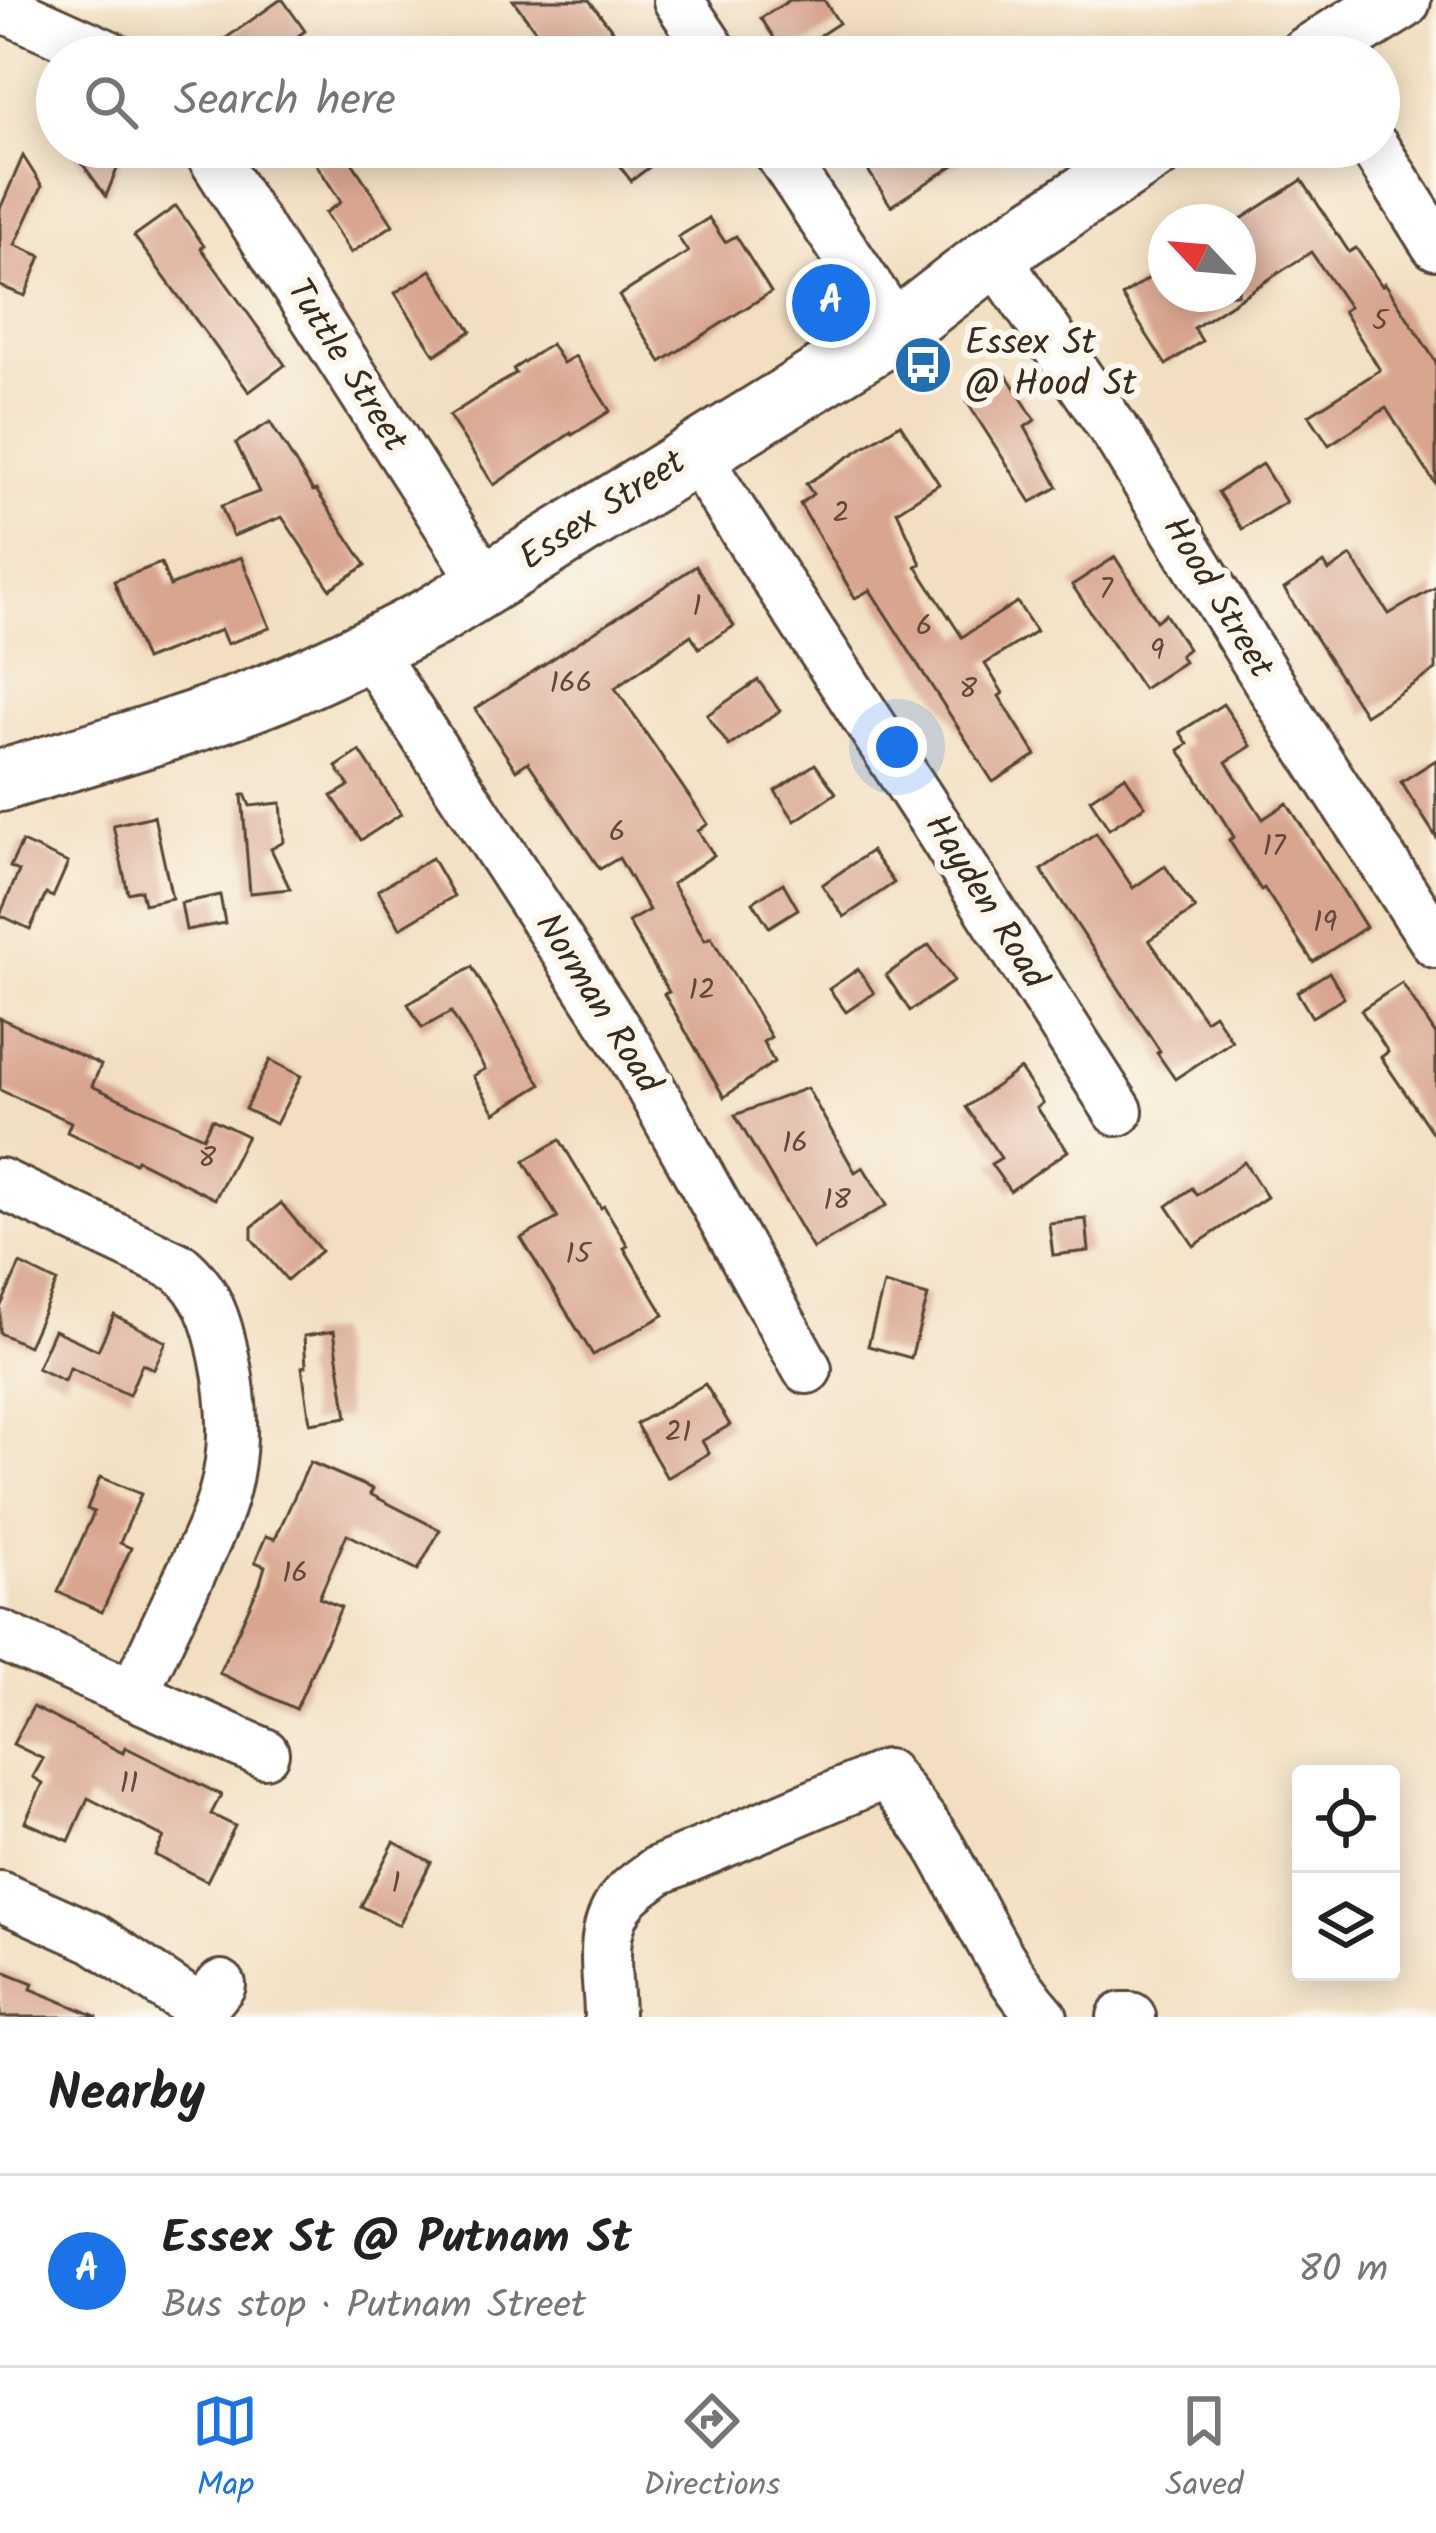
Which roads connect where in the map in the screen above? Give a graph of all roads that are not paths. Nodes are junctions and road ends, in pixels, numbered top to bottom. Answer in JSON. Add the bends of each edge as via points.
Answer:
{"nodes":[{"id":1,"x":678,"y":0,"type":"edge"},
{"id":2,"x":1400,"y":0,"type":"edge"},
{"id":3,"x":0,"y":6,"type":"edge"},
{"id":4,"x":66,"y":36,"type":"edge"},
{"id":5,"x":702,"y":36,"type":"edge"},
{"id":6,"x":1344,"y":36,"type":"edge"},
{"id":7,"x":219,"y":168,"type":"edge"},
{"id":8,"x":789,"y":168,"type":"edge"},
{"id":9,"x":1126,"y":168,"type":"edge"},
{"id":10,"x":1387,"y":168,"type":"edge"},
{"id":11,"x":1436,"y":245,"type":"edge"},
{"id":12,"x":994,"y":255,"type":"junction"},
{"id":13,"x":897,"y":330,"type":"junction"},
{"id":14,"x":694,"y":453,"type":"junction"},
{"id":15,"x":487,"y":585,"type":"junction"},
{"id":16,"x":369,"y":650,"type":"junction"},
{"id":17,"x":0,"y":781,"type":"edge"},
{"id":18,"x":1436,"y":943,"type":"edge"},
{"id":19,"x":1118,"y":1111,"type":"dead end"},
{"id":20,"x":0,"y":1184,"type":"edge"},
{"id":21,"x":807,"y":1369,"type":"dead end"},
{"id":22,"x":0,"y":1635,"type":"edge"},
{"id":23,"x":134,"y":1693,"type":"junction"},
{"id":24,"x":264,"y":1754,"type":"dead end"},
{"id":25,"x":0,"y":1896,"type":"edge"},
{"id":26,"x":211,"y":1998,"type":"dead end"},
{"id":27,"x":609,"y":2017,"type":"edge"},
{"id":28,"x":1043,"y":2017,"type":"edge"},
{"id":29,"x":1122,"y":2017,"type":"edge"},
{"id":30,"x":1131,"y":2017,"type":"edge"}],
"edges":[{"from":1,"to":5,"type":"street"},
{"from":2,"to":6,"type":"main road"},
{"from":3,"to":4,"type":"street"},
{"from":7,"to":15,"type":"street","name":"Tuttle Street"},
{"from":8,"to":13,"type":"street"},
{"from":9,"to":12,"type":"main road","name":"Essex Street"},
{"from":10,"to":11,"type":"street"},
{"from":12,"to":13,"type":"main road","name":"Essex Street"},
{"from":12,"to":18,"type":"street","name":"Hood Street","via":[[1119,437]]},
{"from":13,"to":14,"type":"main road","name":"Essex Street"},
{"from":14,"to":15,"type":"main road","name":"Essex Street"},
{"from":14,"to":19,"type":"street","name":"Hayden Road"},
{"from":15,"to":16,"type":"main road","name":"Essex Street"},
{"from":16,"to":17,"type":"main road","name":"Essex Street","via":[[226,710]]},
{"from":16,"to":21,"type":"street","name":"Norman Road","via":[[629,1048]]},
{"from":20,"to":23,"type":"street","via":[[180,1268],[203,1291],[222,1347],[231,1413],[224,1494]]},
{"from":22,"to":23,"type":"street"},
{"from":23,"to":24,"type":"street"},
{"from":25,"to":26,"type":"street"},
{"from":27,"to":28,"type":"street","via":[[604,1958],[609,1923],[625,1897],[657,1871],[886,1774]]},
{"from":29,"to":30,"type":"street"}]}
